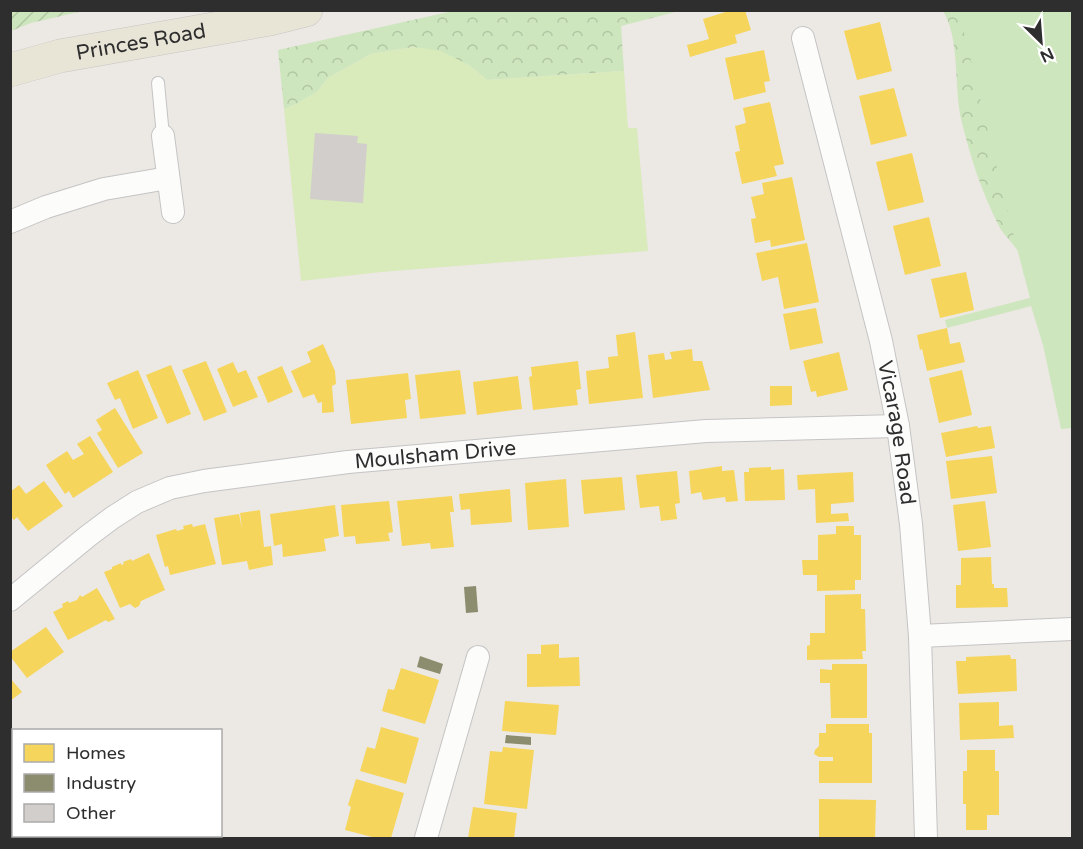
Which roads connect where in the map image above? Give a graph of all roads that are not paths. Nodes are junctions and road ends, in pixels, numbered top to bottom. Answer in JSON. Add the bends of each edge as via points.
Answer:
{"nodes":[{"id":1,"x":306,"y":10,"type":"edge"},
{"id":2,"x":802,"y":38,"type":"dead end"},
{"id":3,"x":10,"y":70,"type":"edge"},
{"id":4,"x":158,"y":83,"type":"dead end"},
{"id":5,"x":163,"y":136,"type":"joint"},
{"id":6,"x":168,"y":178,"type":"junction"},
{"id":7,"x":172,"y":212,"type":"dead end"},
{"id":8,"x":10,"y":222,"type":"edge"},
{"id":9,"x":898,"y":426,"type":"junction"},
{"id":10,"x":10,"y":600,"type":"edge"},
{"id":11,"x":1072,"y":629,"type":"edge"},
{"id":12,"x":920,"y":636,"type":"junction"},
{"id":13,"x":478,"y":657,"type":"dead end"},
{"id":14,"x":426,"y":838,"type":"edge"},
{"id":15,"x":926,"y":838,"type":"edge"}],
"edges":[{"from":1,"to":3,"type":"main road","name":"Princes Road","via":[[60,56]]},
{"from":2,"to":9,"type":"street","name":"Vicarage Road","via":[[881,340]]},
{"from":4,"to":5,"type":"lane"},
{"from":5,"to":6,"type":"street"},
{"from":6,"to":7,"type":"street"},
{"from":6,"to":8,"type":"street","via":[[104,189]]},
{"from":9,"to":10,"type":"street","name":"Moulsham Drive","via":[[706,431],[348,462],[204,481],[170,488],[137,502],[88,536]]},
{"from":9,"to":12,"type":"street","name":"Vicarage Road"},
{"from":11,"to":12,"type":"street"},
{"from":12,"to":15,"type":"street","name":"Vicarage Road"},
{"from":13,"to":14,"type":"street"}]}
